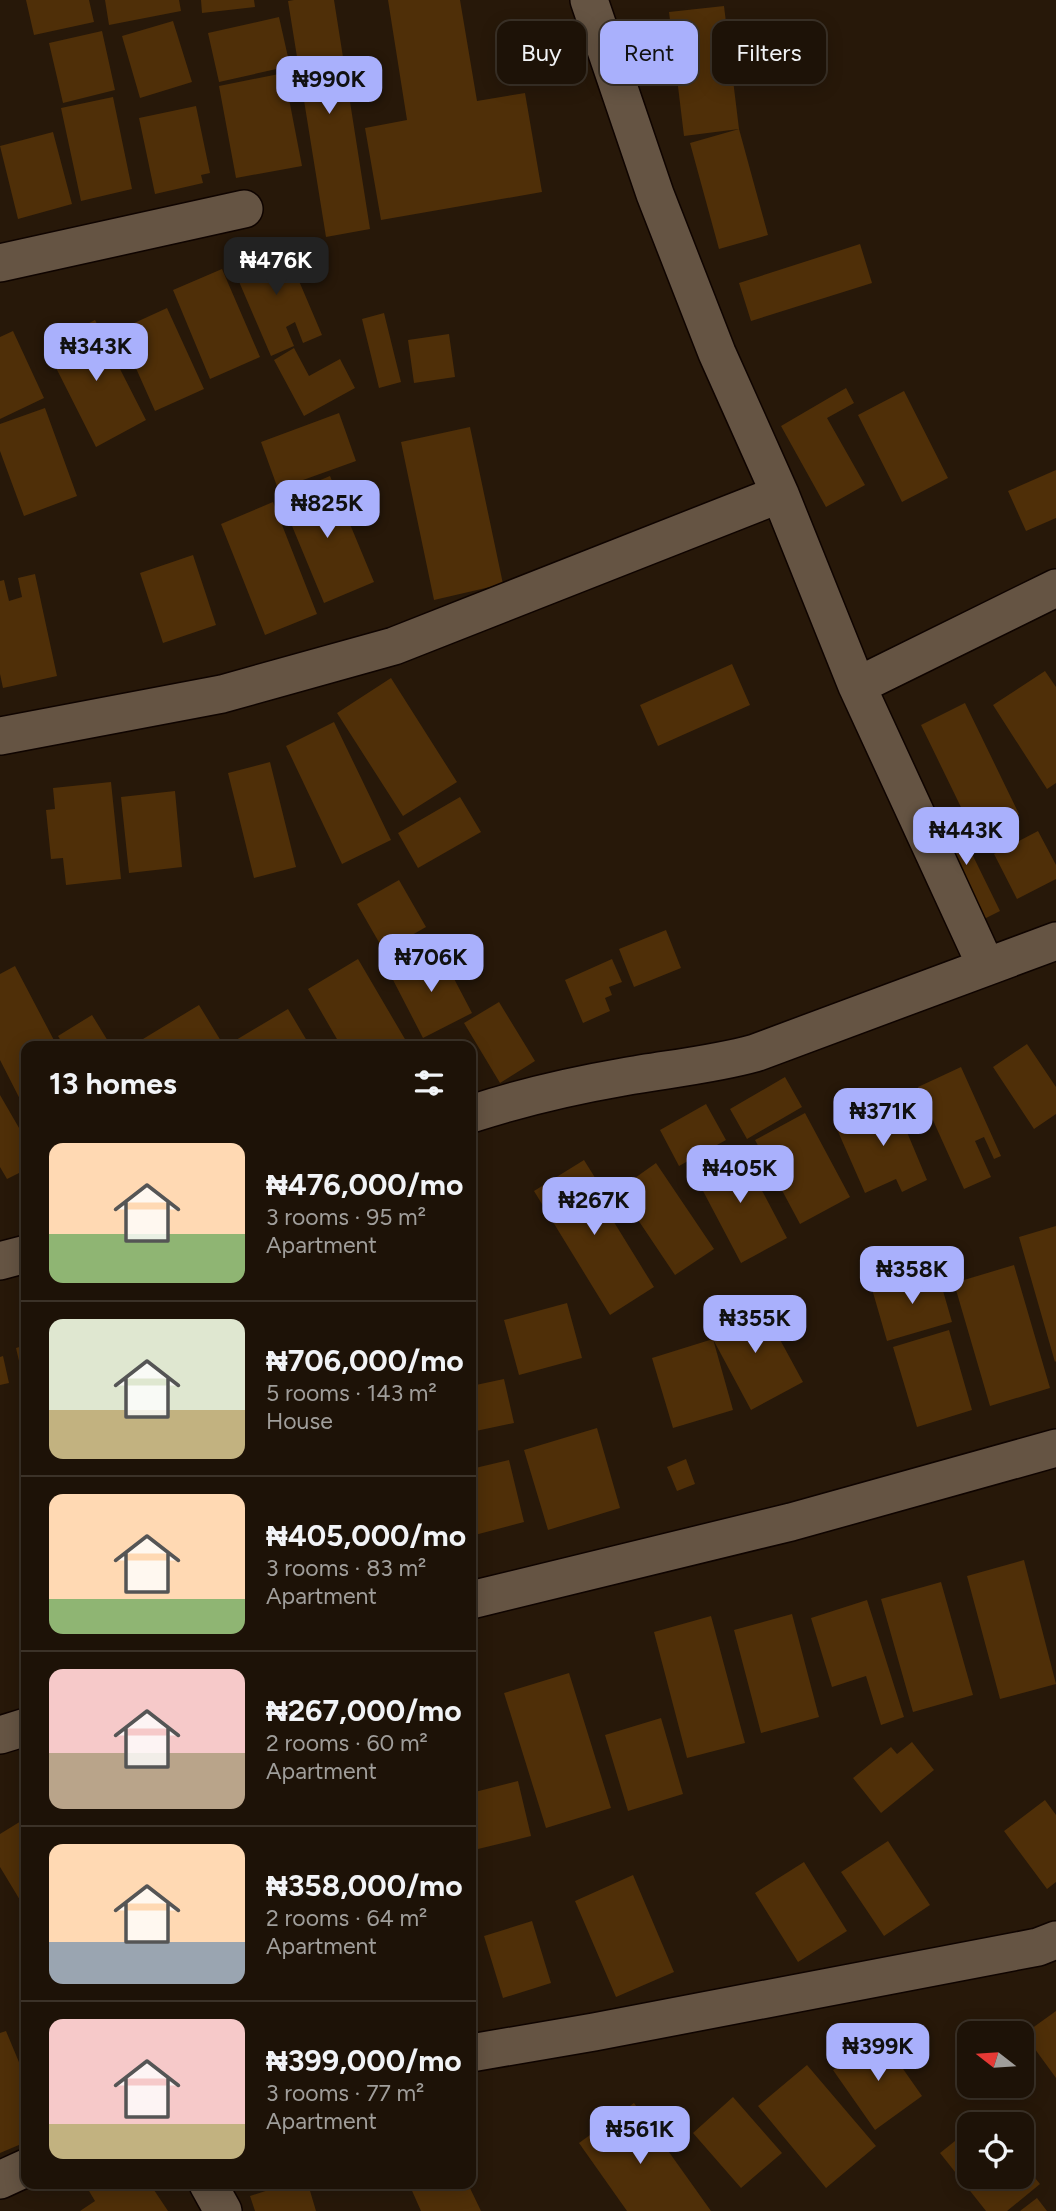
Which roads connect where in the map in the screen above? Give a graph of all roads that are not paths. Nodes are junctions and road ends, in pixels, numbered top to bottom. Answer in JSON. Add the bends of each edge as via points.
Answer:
{"nodes":[{"id":1,"x":589,"y":0,"type":"edge"},
{"id":2,"x":244,"y":209,"type":"dead end"},
{"id":3,"x":0,"y":263,"type":"edge"},
{"id":4,"x":780,"y":494,"type":"junction"},
{"id":5,"x":1056,"y":588,"type":"edge"},
{"id":6,"x":857,"y":686,"type":"junction"},
{"id":7,"x":0,"y":736,"type":"edge"},
{"id":8,"x":1056,"y":941,"type":"edge"},
{"id":9,"x":986,"y":966,"type":"junction"},
{"id":10,"x":476,"y":1112,"type":"edge"},
{"id":11,"x":21,"y":1255,"type":"edge"},
{"id":12,"x":0,"y":1261,"type":"edge"},
{"id":13,"x":1056,"y":1448,"type":"edge"},
{"id":14,"x":476,"y":1599,"type":"edge"},
{"id":15,"x":21,"y":1729,"type":"edge"},
{"id":16,"x":0,"y":1735,"type":"edge"},
{"id":17,"x":1056,"y":1940,"type":"edge"},
{"id":18,"x":476,"y":2052,"type":"edge"},
{"id":19,"x":21,"y":2170,"type":"edge"},
{"id":20,"x":0,"y":2180,"type":"edge"},
{"id":21,"x":211,"y":2189,"type":"edge"},
{"id":22,"x":223,"y":2211,"type":"edge"}],
"edges":[{"from":1,"to":4,"type":"street","via":[[669,230]]},
{"from":2,"to":3,"type":"street"},
{"from":4,"to":6,"type":"street"},
{"from":4,"to":7,"type":"street","via":[[394,646],[222,694]]},
{"from":5,"to":6,"type":"street"},
{"from":6,"to":9,"type":"street"},
{"from":8,"to":9,"type":"street"},
{"from":9,"to":10,"type":"street","via":[[744,1056],[622,1077]]},
{"from":11,"to":12,"type":"street"},
{"from":13,"to":14,"type":"street","via":[[791,1522]]},
{"from":15,"to":16,"type":"street"},
{"from":17,"to":18,"type":"street"},
{"from":19,"to":20,"type":"street"},
{"from":21,"to":22,"type":"street"}]}
